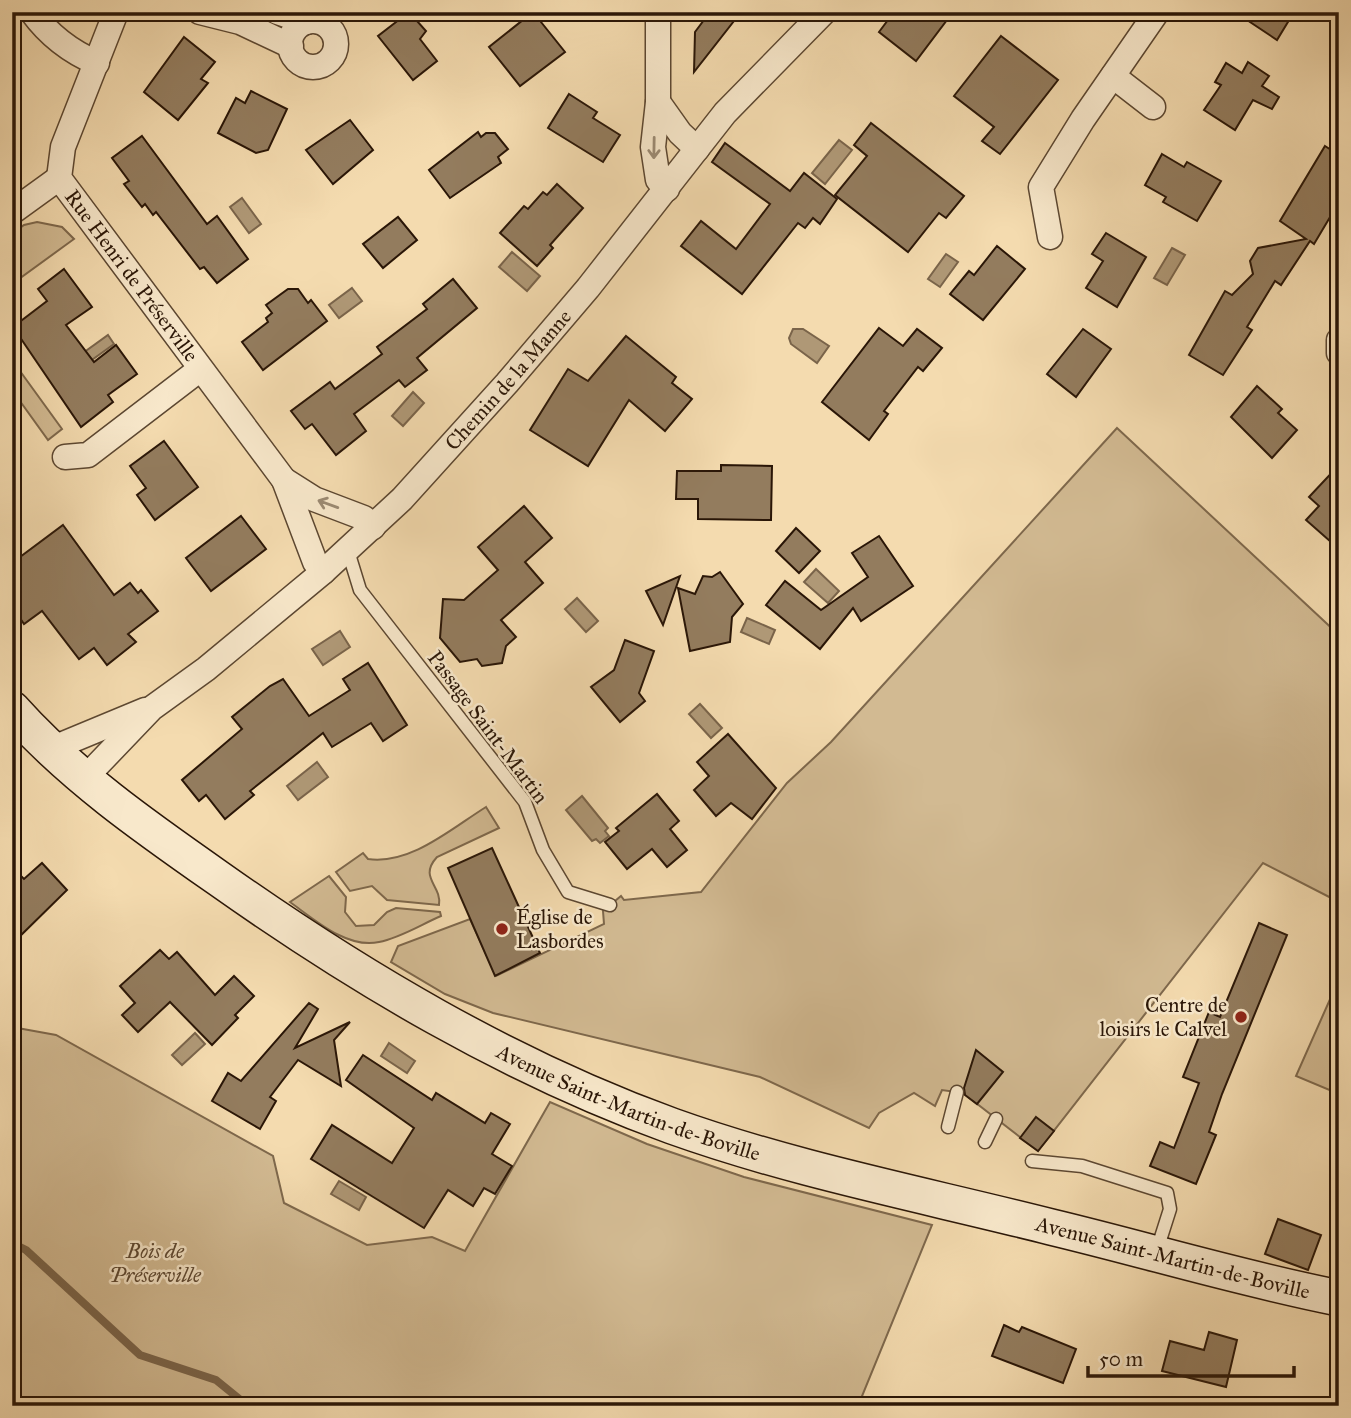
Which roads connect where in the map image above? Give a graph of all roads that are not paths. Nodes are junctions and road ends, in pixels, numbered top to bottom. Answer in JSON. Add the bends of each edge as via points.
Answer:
{"nodes":[{"id":1,"x":32,"y":12,"type":"edge"},
{"id":2,"x":116,"y":12,"type":"edge"},
{"id":3,"x":200,"y":12,"type":"edge"},
{"id":4,"x":277,"y":12,"type":"edge"},
{"id":5,"x":658,"y":12,"type":"edge"},
{"id":6,"x":824,"y":12,"type":"edge"},
{"id":7,"x":1157,"y":12,"type":"edge"},
{"id":8,"x":306,"y":22,"type":"junction"},
{"id":9,"x":291,"y":46,"type":"junction"},
{"id":10,"x":97,"y":63,"type":"junction"},
{"id":11,"x":1113,"y":76,"type":"junction"},
{"id":12,"x":658,"y":102,"type":"junction"},
{"id":13,"x":1153,"y":107,"type":"dead end"},
{"id":14,"x":697,"y":149,"type":"junction"},
{"id":15,"x":59,"y":178,"type":"junction"},
{"id":16,"x":667,"y":189,"type":"junction"},
{"id":17,"x":12,"y":212,"type":"edge"},
{"id":18,"x":1050,"y":237,"type":"dead end"},
{"id":19,"x":1339,"y":340,"type":"edge"},
{"id":20,"x":1339,"y":353,"type":"edge"},
{"id":21,"x":200,"y":370,"type":"junction"},
{"id":22,"x":65,"y":457,"type":"dead end"},
{"id":23,"x":284,"y":480,"type":"junction"},
{"id":24,"x":373,"y":527,"type":"junction"},
{"id":25,"x":348,"y":551,"type":"junction"},
{"id":26,"x":323,"y":572,"type":"junction"},
{"id":27,"x":152,"y":708,"type":"junction"},
{"id":28,"x":12,"y":709,"type":"edge"},
{"id":29,"x":51,"y":749,"type":"junction"},
{"id":30,"x":84,"y":779,"type":"junction"},
{"id":31,"x":610,"y":905,"type":"dead end"},
{"id":32,"x":957,"y":1092,"type":"dead end"},
{"id":33,"x":996,"y":1119,"type":"dead end"},
{"id":34,"x":948,"y":1127,"type":"dead end"},
{"id":35,"x":985,"y":1142,"type":"dead end"},
{"id":36,"x":1031,"y":1161,"type":"dead end"},
{"id":37,"x":1156,"y":1253,"type":"junction"},
{"id":38,"x":1339,"y":1298,"type":"edge"}],
"edges":[{"from":1,"to":10,"type":"street","via":[[73,51]]},
{"from":2,"to":10,"type":"street","name":"Rue Henri de Préserville"},
{"from":3,"to":9,"type":"street","via":[[240,22]]},
{"from":4,"to":8,"type":"street"},
{"from":5,"to":12,"type":"street"},
{"from":6,"to":14,"type":"street","name":"Chemin de la Manne","via":[[725,113]]},
{"from":7,"to":11,"type":"street"},
{"from":8,"to":9,"type":"street","via":[[293,34]]},
{"from":8,"to":9,"type":"street","via":[[320,22],[331,29],[336,43],[332,56],[322,65],[308,66],[296,58]]},
{"from":10,"to":15,"type":"street","name":"Rue Henri de Préserville","via":[[63,147]]},
{"from":11,"to":13,"type":"street"},
{"from":11,"to":18,"type":"street","via":[[1041,187]]},
{"from":12,"to":14,"type":"street"},
{"from":12,"to":16,"type":"street","one_way":true,"via":[[655,164],[658,180]]},
{"from":14,"to":16,"type":"street","name":"Chemin de la Manne"},
{"from":15,"to":17,"type":"street"},
{"from":15,"to":21,"type":"street","name":"Rue Henri de Préserville"},
{"from":16,"to":24,"type":"street","name":"Chemin de la Manne","via":[[516,373]]},
{"from":19,"to":20,"type":"street"},
{"from":21,"to":22,"type":"street","via":[[88,455]]},
{"from":21,"to":23,"type":"street","name":"Rue Henri de Préserville"},
{"from":24,"to":23,"type":"street","name":"Rue Henri de Préserville","one_way":true,"via":[[364,518],[314,499]]},
{"from":23,"to":26,"type":"street","name":"Rue Henri de Préserville"},
{"from":24,"to":25,"type":"street","name":"Chemin de la Manne"},
{"from":25,"to":26,"type":"street","name":"Chemin de la Manne"},
{"from":25,"to":31,"type":"lane","name":"Passage Saint-Martin","via":[[360,590],[525,802],[543,850],[568,892]]},
{"from":26,"to":27,"type":"street","name":"Chemin de la Manne","via":[[206,670]]},
{"from":27,"to":29,"type":"street","name":"Chemin de la Manne"},
{"from":27,"to":30,"type":"street","name":"Chemin de la Manne"},
{"from":28,"to":29,"type":"street","name":"Avenue Saint-Martin-de-Boville"},
{"from":29,"to":30,"type":"street","name":"Avenue Saint-Martin-de-Boville"},
{"from":30,"to":37,"type":"street","name":"Avenue Saint-Martin-de-Boville","via":[[288,928],[364,976],[445,1022],[612,1101],[768,1156]]},
{"from":32,"to":34,"type":"lane"},
{"from":33,"to":35,"type":"lane"},
{"from":36,"to":37,"type":"lane","via":[[1082,1166],[1167,1193],[1170,1209]]},
{"from":37,"to":38,"type":"street","name":"Avenue Saint-Martin-de-Boville"}]}
